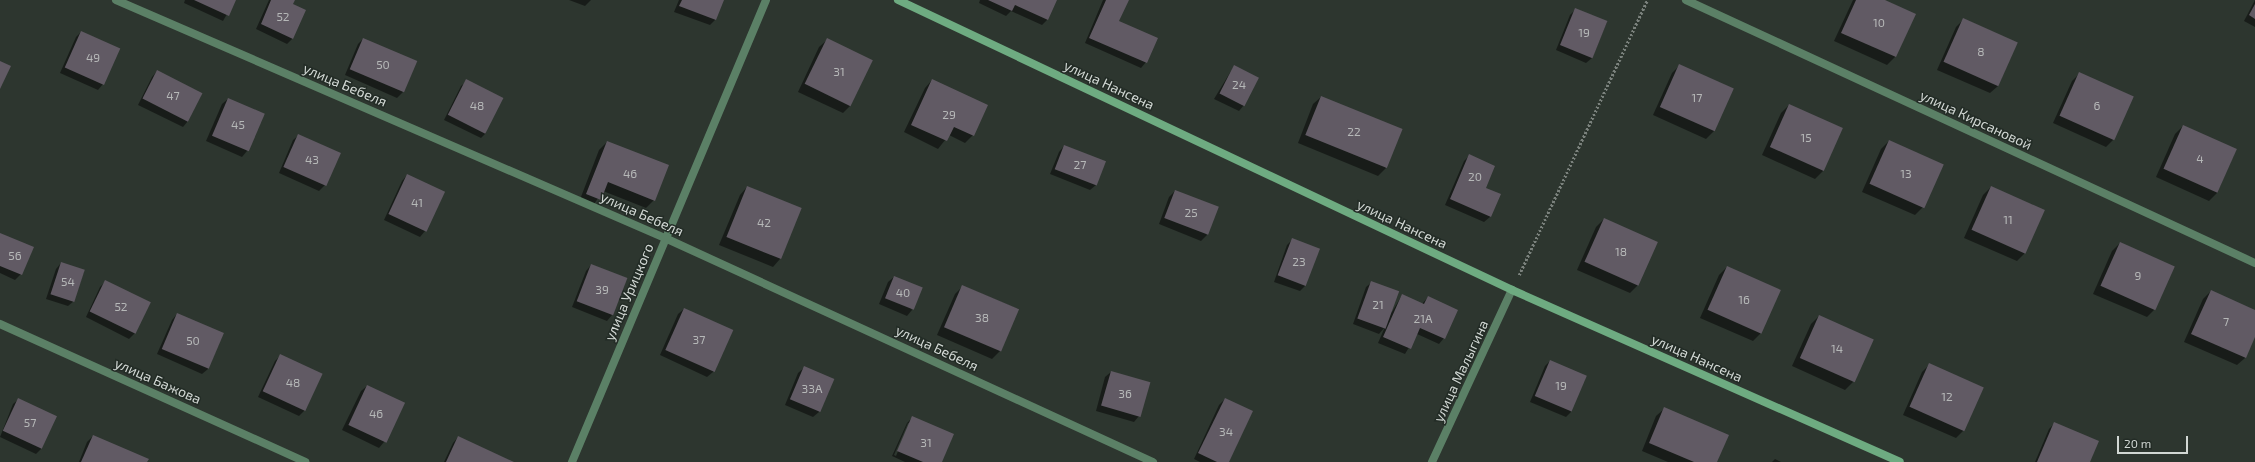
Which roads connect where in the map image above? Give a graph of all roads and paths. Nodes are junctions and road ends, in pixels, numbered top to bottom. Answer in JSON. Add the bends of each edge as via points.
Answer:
{"nodes":[{"id":1,"x":116,"y":0,"type":"edge"},
{"id":2,"x":766,"y":0,"type":"edge"},
{"id":3,"x":898,"y":0,"type":"edge"},
{"id":4,"x":1646,"y":0,"type":"edge"},
{"id":5,"x":1686,"y":0,"type":"edge"},
{"id":6,"x":665,"y":238,"type":"junction"},
{"id":7,"x":2255,"y":263,"type":"edge"},
{"id":8,"x":1512,"y":290,"type":"junction"},
{"id":9,"x":0,"y":324,"type":"edge"},
{"id":10,"x":305,"y":462,"type":"edge"},
{"id":11,"x":572,"y":462,"type":"edge"},
{"id":12,"x":1153,"y":462,"type":"edge"},
{"id":13,"x":1432,"y":462,"type":"edge"},
{"id":14,"x":1900,"y":462,"type":"edge"}],
"edges":[{"from":1,"to":6,"type":"street","name":"улица Бебеля"},
{"from":2,"to":6,"type":"street","name":"улица Урицкого"},
{"from":3,"to":8,"type":"main road","name":"улица Нансена"},
{"from":4,"to":8,"type":"path"},
{"from":5,"to":7,"type":"street","name":"улица Кирсановой"},
{"from":6,"to":11,"type":"street","name":"улица Урицкого"},
{"from":6,"to":12,"type":"street","name":"улица Бебеля"},
{"from":8,"to":13,"type":"street","name":"улица Малыгина"},
{"from":8,"to":14,"type":"main road","name":"улица Нансена"},
{"from":9,"to":10,"type":"street","name":"улица Бажова"}]}
